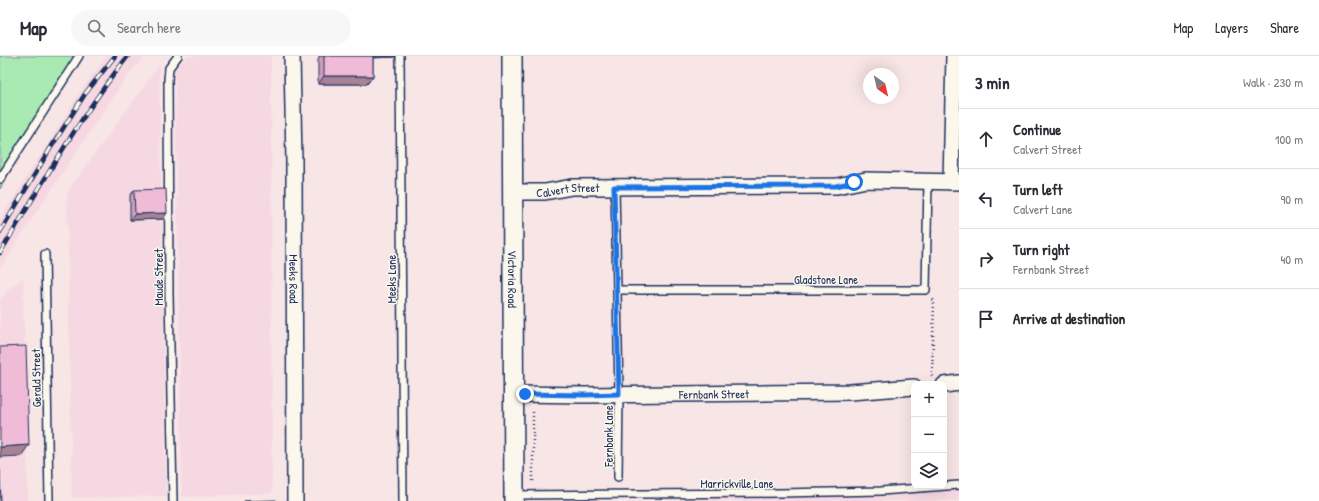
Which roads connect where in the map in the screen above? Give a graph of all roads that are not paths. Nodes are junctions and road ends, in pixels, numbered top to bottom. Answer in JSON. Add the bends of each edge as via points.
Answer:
{"nodes":[{"id":1,"x":79,"y":56,"type":"edge"},
{"id":2,"x":178,"y":56,"type":"edge"},
{"id":3,"x":292,"y":56,"type":"edge"},
{"id":4,"x":400,"y":56,"type":"edge"},
{"id":5,"x":512,"y":56,"type":"edge"},
{"id":6,"x":954,"y":56,"type":"edge"},
{"id":7,"x":0,"y":179,"type":"edge"},
{"id":8,"x":928,"y":181,"type":"junction"},
{"id":9,"x":955,"y":182,"type":"edge"},
{"id":10,"x":614,"y":187,"type":"junction"},
{"id":11,"x":512,"y":192,"type":"junction"},
{"id":12,"x":45,"y":254,"type":"dead end"},
{"id":13,"x":617,"y":290,"type":"junction"},
{"id":14,"x":947,"y":382,"type":"edge"},
{"id":15,"x":959,"y":383,"type":"edge"},
{"id":16,"x":911,"y":387,"type":"edge"},
{"id":17,"x":514,"y":394,"type":"junction"},
{"id":18,"x":619,"y":394,"type":"junction"},
{"id":19,"x":618,"y":477,"type":"dead end"},
{"id":20,"x":959,"y":486,"type":"edge"},
{"id":21,"x":514,"y":498,"type":"edge"},
{"id":22,"x":49,"y":501,"type":"edge"},
{"id":23,"x":173,"y":501,"type":"edge"},
{"id":24,"x":295,"y":501,"type":"edge"},
{"id":25,"x":403,"y":501,"type":"edge"}],
"edges":[{"from":1,"to":7,"type":"lane"},
{"from":2,"to":23,"type":"lane","name":"Maude Street","via":[[169,68],[168,80],[168,294]]},
{"from":3,"to":24,"type":"street","name":"Meeks Road"},
{"from":4,"to":25,"type":"lane","name":"Meeks Lane"},
{"from":5,"to":11,"type":"street","name":"Victoria Road"},
{"from":6,"to":9,"type":"street"},
{"from":8,"to":9,"type":"street","name":"Calvert Street"},
{"from":8,"to":10,"type":"street","name":"Calvert Street","via":[[866,180],[836,186]]},
{"from":8,"to":13,"type":"lane","name":"Gladstone Lane","via":[[926,290]]},
{"from":10,"to":11,"type":"street","name":"Calvert Street","via":[[572,187],[545,192]]},
{"from":10,"to":13,"type":"lane","name":"Fernbank Lane"},
{"from":11,"to":17,"type":"street","name":"Victoria Road"},
{"from":12,"to":22,"type":"lane","name":"Gerald Street"},
{"from":13,"to":18,"type":"lane","name":"Fernbank Lane"},
{"from":14,"to":15,"type":"street"},
{"from":16,"to":18,"type":"street","name":"Fernbank Street","via":[[850,392]]},
{"from":17,"to":18,"type":"street","name":"Fernbank Street"},
{"from":17,"to":21,"type":"street","name":"Victoria Road"},
{"from":18,"to":19,"type":"lane","name":"Fernbank Lane"},
{"from":20,"to":21,"type":"lane","name":"Marrickville Lane","via":[[881,491],[533,495]]}]}
